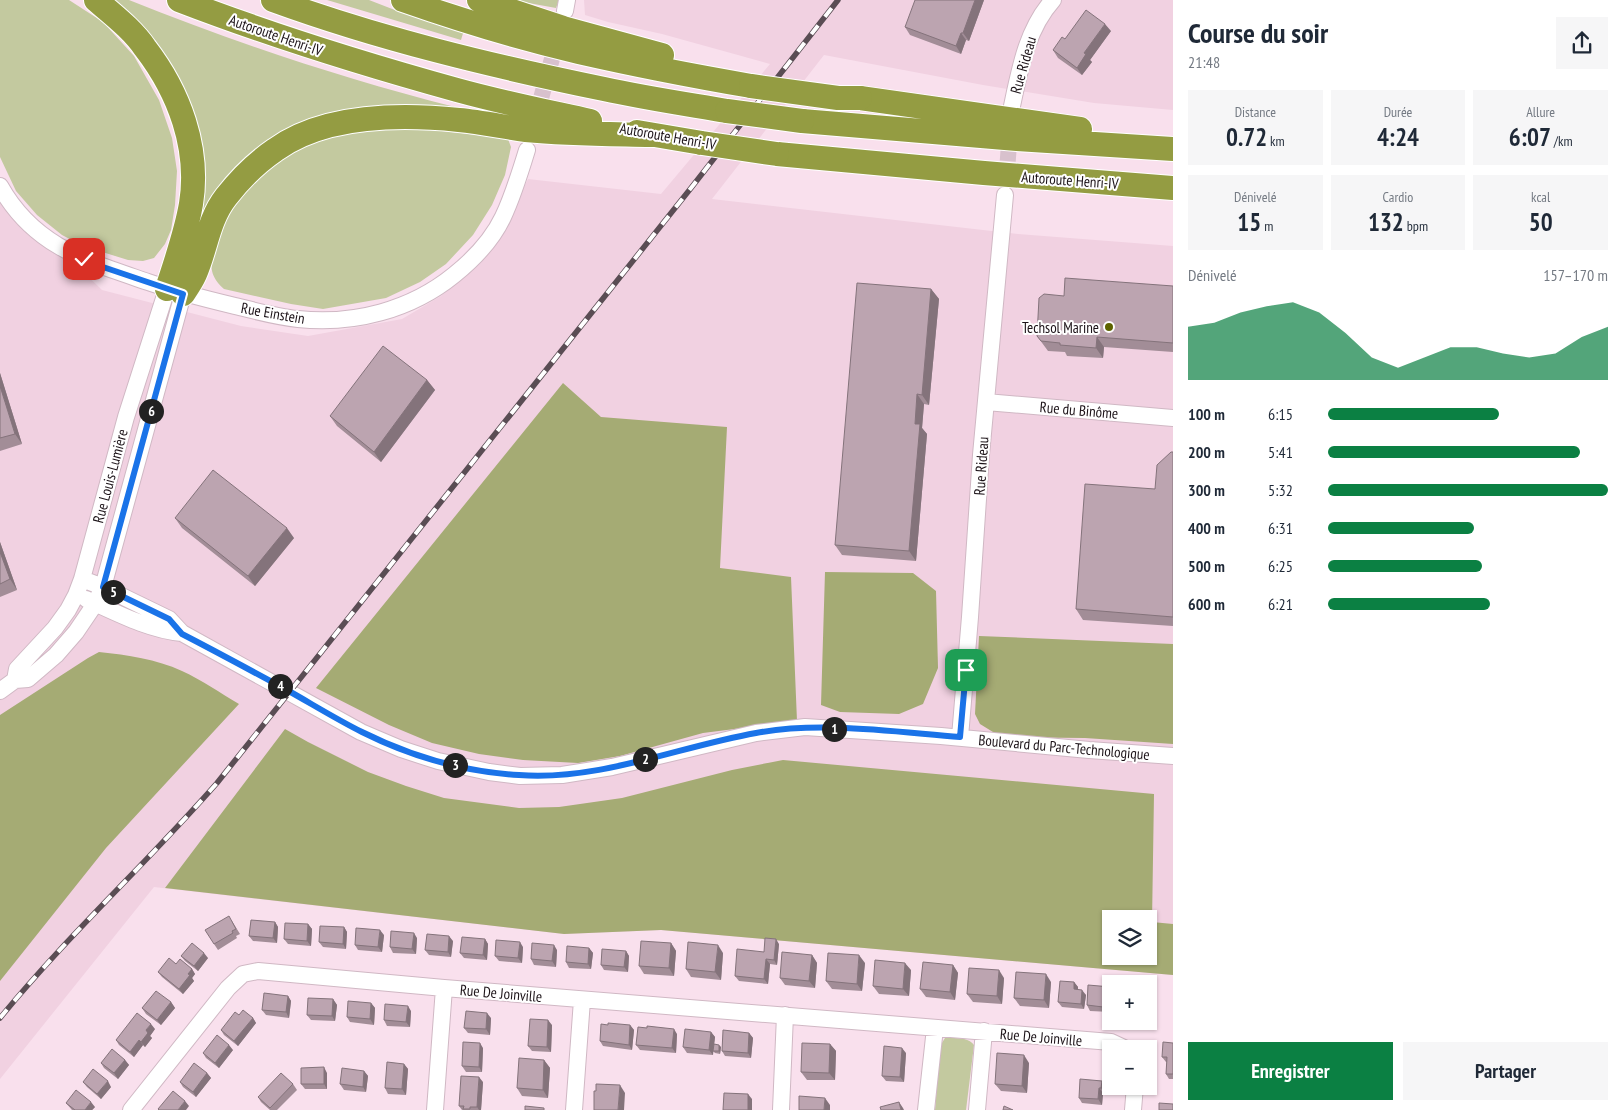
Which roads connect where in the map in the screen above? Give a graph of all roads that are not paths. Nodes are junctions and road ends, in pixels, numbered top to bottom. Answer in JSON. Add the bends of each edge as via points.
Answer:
{"nodes":[{"id":1,"x":96,"y":0,"type":"edge"},
{"id":2,"x":179,"y":0,"type":"edge"},
{"id":3,"x":273,"y":0,"type":"edge"},
{"id":4,"x":403,"y":0,"type":"edge"},
{"id":5,"x":479,"y":0,"type":"edge"},
{"id":6,"x":1053,"y":0,"type":"edge"},
{"id":7,"x":753,"y":81,"type":"junction"},
{"id":8,"x":1012,"y":106,"type":"dead end"},
{"id":9,"x":652,"y":136,"type":"junction"},
{"id":10,"x":1173,"y":144,"type":"edge"},
{"id":11,"x":1173,"y":149,"type":"edge"},
{"id":12,"x":527,"y":150,"type":"dead end"},
{"id":13,"x":0,"y":186,"type":"edge"},
{"id":14,"x":1173,"y":188,"type":"edge"},
{"id":15,"x":1006,"y":195,"type":"tunnel mouth"},
{"id":16,"x":175,"y":291,"type":"junction"},
{"id":17,"x":986,"y":402,"type":"junction"},
{"id":18,"x":1173,"y":418,"type":"edge"},
{"id":19,"x":82,"y":579,"type":"junction"},
{"id":20,"x":103,"y":587,"type":"junction"},
{"id":21,"x":76,"y":595,"type":"junction"},
{"id":22,"x":95,"y":604,"type":"junction"},
{"id":23,"x":182,"y":634,"type":"junction"},
{"id":24,"x":15,"y":680,"type":"junction"},
{"id":25,"x":0,"y":691,"type":"edge"},
{"id":26,"x":960,"y":737,"type":"junction"},
{"id":27,"x":1173,"y":756,"type":"edge"},
{"id":28,"x":444,"y":988,"type":"junction"},
{"id":29,"x":582,"y":1000,"type":"junction"},
{"id":30,"x":784,"y":1015,"type":"junction"},
{"id":31,"x":935,"y":1028,"type":"junction"},
{"id":32,"x":984,"y":1032,"type":"junction"},
{"id":33,"x":1102,"y":1041,"type":"edge"},
{"id":34,"x":1134,"y":1095,"type":"edge"},
{"id":35,"x":132,"y":1110,"type":"edge"},
{"id":36,"x":435,"y":1110,"type":"edge"},
{"id":37,"x":574,"y":1110,"type":"edge"},
{"id":38,"x":781,"y":1110,"type":"edge"},
{"id":39,"x":926,"y":1110,"type":"edge"},
{"id":40,"x":977,"y":1110,"type":"edge"},
{"id":41,"x":1133,"y":1110,"type":"edge"}],
"edges":[{"from":1,"to":16,"type":"highway","via":[[144,46],[171,88],[184,118],[192,153],[193,180]]},
{"from":2,"to":9,"type":"highway","name":"Autoroute Henri-IV","via":[[338,56],[458,91]]},
{"from":3,"to":11,"type":"highway","bridge":true,"via":[[502,67],[605,90],[728,111],[802,121]]},
{"from":4,"to":7,"type":"highway","via":[[576,52]]},
{"from":5,"to":7,"type":"highway","via":[[563,28]]},
{"from":6,"to":8,"type":"street","name":"Rue Rideau","via":[[1030,35]]},
{"from":7,"to":10,"type":"highway","bridge":true,"via":[[838,98],[860,98]]},
{"from":9,"to":14,"type":"highway","name":"Autoroute Henri-IV","bridge":true,"via":[[777,154]]},
{"from":9,"to":16,"type":"highway","via":[[526,130],[415,117],[382,117],[306,133],[276,149],[247,172],[224,199],[210,224],[195,274]]},
{"from":12,"to":16,"type":"street","name":"Rue Einstein","via":[[502,219],[480,252],[443,284],[416,300],[362,317],[298,319]]},
{"from":13,"to":16,"type":"street","name":"Rue Einstein","via":[[22,217],[58,247],[100,266]]},
{"from":15,"to":17,"type":"street","name":"Rue Rideau"},
{"from":16,"to":19,"type":"street","name":"Rue Louis-Lumière","via":[[126,418]]},
{"from":16,"to":20,"type":"street","name":"Rue Louis-Lumière"},
{"from":17,"to":18,"type":"street","name":"Rue du Binôme"},
{"from":17,"to":26,"type":"street","name":"Rue Rideau"},
{"from":19,"to":20,"type":"street","name":"Boulevard du Parc-Technologique"},
{"from":19,"to":21,"type":"street"},
{"from":20,"to":22,"type":"street"},
{"from":20,"to":23,"type":"street","name":"Boulevard du Parc-Technologique","via":[[169,619]]},
{"from":21,"to":22,"type":"street","name":"Boulevard du Parc-Technologique"},
{"from":21,"to":24,"type":"street","via":[[55,628],[17,669]]},
{"from":22,"to":23,"type":"street","name":"Boulevard du Parc-Technologique","via":[[164,632]]},
{"from":22,"to":24,"type":"street","via":[[56,655],[28,679]]},
{"from":23,"to":26,"type":"street","name":"Boulevard du Parc-Technologique","via":[[361,732],[438,761],[489,772],[520,776],[562,775],[612,768],[756,733],[804,728]]},
{"from":24,"to":25,"type":"street"},
{"from":26,"to":27,"type":"street","name":"Boulevard du Parc-Technologique"},
{"from":28,"to":29,"type":"street","name":"Rue De Joinville"},
{"from":28,"to":35,"type":"street","name":"Rue De Joinville","via":[[258,971],[243,974],[228,988]]},
{"from":28,"to":36,"type":"street"},
{"from":29,"to":30,"type":"street","name":"Rue De Joinville"},
{"from":29,"to":37,"type":"street"},
{"from":30,"to":31,"type":"street","name":"Rue De Joinville"},
{"from":30,"to":38,"type":"street"},
{"from":31,"to":32,"type":"street","name":"Rue De Joinville"},
{"from":31,"to":39,"type":"street"},
{"from":32,"to":33,"type":"street","name":"Rue De Joinville"},
{"from":32,"to":40,"type":"street","name":"Rue De Joinville"},
{"from":34,"to":41,"type":"street"}]}
